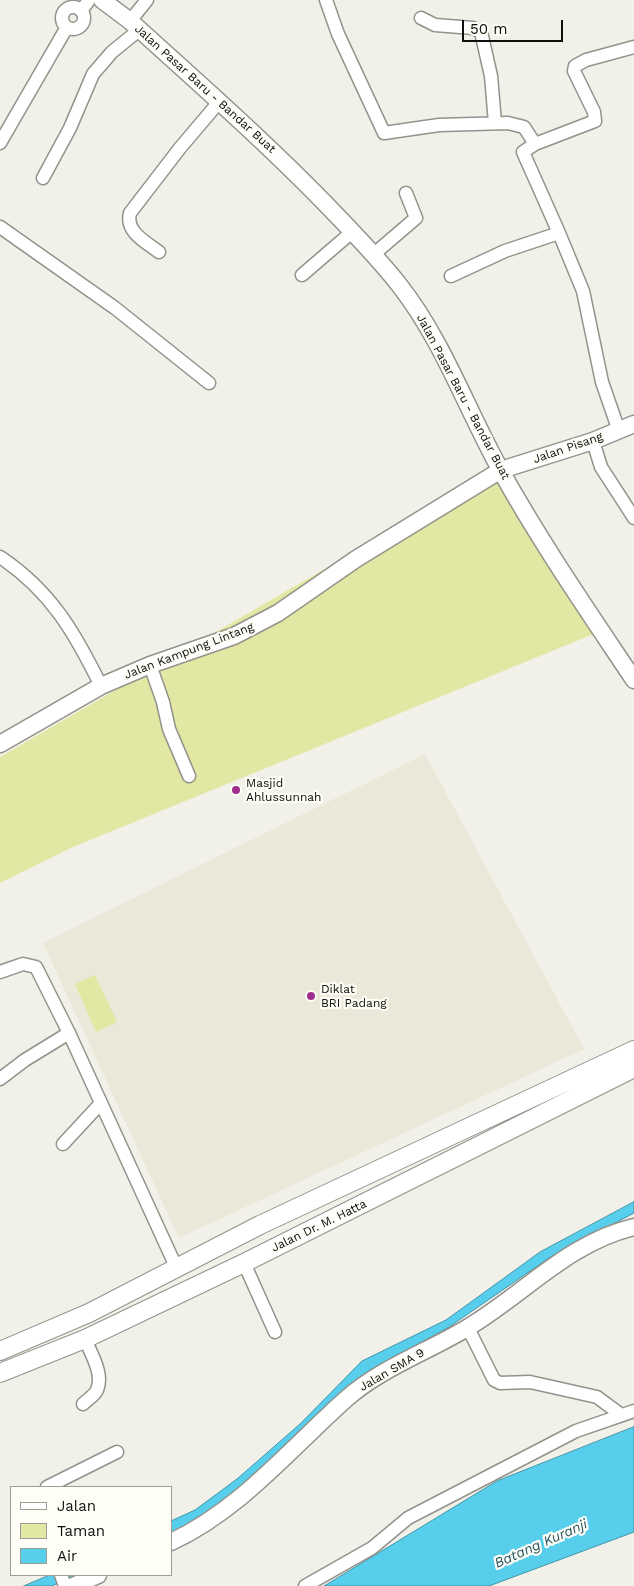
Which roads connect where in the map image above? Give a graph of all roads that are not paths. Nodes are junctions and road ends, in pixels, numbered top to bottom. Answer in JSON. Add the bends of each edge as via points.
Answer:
{"nodes":[{"id":1,"x":89,"y":0,"type":"edge"},
{"id":2,"x":102,"y":0,"type":"edge"},
{"id":3,"x":147,"y":0,"type":"edge"},
{"id":4,"x":326,"y":0,"type":"edge"},
{"id":5,"x":422,"y":18,"type":"dead end"},
{"id":6,"x":135,"y":26,"type":"junction"},
{"id":7,"x":634,"y":47,"type":"edge"},
{"id":8,"x":219,"y":102,"type":"junction"},
{"id":9,"x":495,"y":123,"type":"junction"},
{"id":10,"x":0,"y":143,"type":"edge"},
{"id":11,"x":535,"y":144,"type":"junction"},
{"id":12,"x":43,"y":178,"type":"dead end"},
{"id":13,"x":406,"y":193,"type":"dead end"},
{"id":14,"x":0,"y":227,"type":"edge"},
{"id":15,"x":352,"y":232,"type":"junction"},
{"id":16,"x":559,"y":233,"type":"junction"},
{"id":17,"x":159,"y":252,"type":"dead end"},
{"id":18,"x":374,"y":254,"type":"junction"},
{"id":19,"x":302,"y":275,"type":"dead end"},
{"id":20,"x":451,"y":276,"type":"dead end"},
{"id":21,"x":209,"y":383,"type":"dead end"},
{"id":22,"x":634,"y":424,"type":"edge"},
{"id":23,"x":619,"y":430,"type":"junction"},
{"id":24,"x":593,"y":441,"type":"junction"},
{"id":25,"x":501,"y":470,"type":"junction"},
{"id":26,"x":634,"y":518,"type":"edge"},
{"id":27,"x":0,"y":557,"type":"edge"},
{"id":28,"x":150,"y":665,"type":"junction"},
{"id":29,"x":634,"y":680,"type":"edge"},
{"id":30,"x":101,"y":686,"type":"junction"},
{"id":31,"x":0,"y":744,"type":"edge"},
{"id":32,"x":189,"y":776,"type":"dead end"},
{"id":33,"x":0,"y":972,"type":"edge"},
{"id":34,"x":69,"y":1033,"type":"junction"},
{"id":35,"x":629,"y":1062,"type":"edge"},
{"id":36,"x":0,"y":1079,"type":"edge"},
{"id":37,"x":101,"y":1103,"type":"junction"},
{"id":38,"x":63,"y":1144,"type":"dead end"},
{"id":39,"x":634,"y":1226,"type":"edge"},
{"id":40,"x":244,"y":1263,"type":"junction"},
{"id":41,"x":176,"y":1269,"type":"junction"},
{"id":42,"x":89,"y":1313,"type":"junction"},
{"id":43,"x":468,"y":1328,"type":"junction"},
{"id":44,"x":275,"y":1332,"type":"dead end"},
{"id":45,"x":92,"y":1336,"type":"junction"},
{"id":46,"x":0,"y":1351,"type":"edge"},
{"id":47,"x":0,"y":1374,"type":"edge"},
{"id":48,"x":83,"y":1404,"type":"dead end"},
{"id":49,"x":634,"y":1411,"type":"edge"},
{"id":50,"x":620,"y":1414,"type":"junction"},
{"id":51,"x":117,"y":1452,"type":"dead end"},
{"id":52,"x":49,"y":1486,"type":"edge"},
{"id":53,"x":172,"y":1542,"type":"edge"},
{"id":54,"x":93,"y":1576,"type":"edge"},
{"id":55,"x":65,"y":1582,"type":"edge"},
{"id":56,"x":306,"y":1586,"type":"edge"}],
"edges":[{"from":1,"to":10,"type":"street","via":[[81,11],[77,8],[67,10],[62,18],[67,27]]},
{"from":2,"to":6,"type":"street","name":"Jalan Pasar Baru - Bandar Buat"},
{"from":3,"to":6,"type":"street"},
{"from":4,"to":9,"type":"street","via":[[382,132]]},
{"from":5,"to":9,"type":"street","via":[[435,25],[473,28],[481,32],[491,76]]},
{"from":6,"to":8,"type":"street","name":"Jalan Pasar Baru - Bandar Buat"},
{"from":6,"to":12,"type":"street","via":[[93,74]]},
{"from":7,"to":11,"type":"street","via":[[575,66],[574,71],[594,112],[595,121]]},
{"from":8,"to":15,"type":"street","name":"Jalan Pasar Baru - Bandar Buat","via":[[303,179]]},
{"from":8,"to":17,"type":"street","via":[[130,213],[132,232]]},
{"from":9,"to":11,"type":"street","via":[[522,125]]},
{"from":11,"to":16,"type":"street","via":[[523,152]]},
{"from":13,"to":18,"type":"street","via":[[416,218]]},
{"from":14,"to":21,"type":"street","via":[[115,308]]},
{"from":15,"to":18,"type":"street","name":"Jalan Pasar Baru - Bandar Buat"},
{"from":15,"to":19,"type":"street"},
{"from":16,"to":20,"type":"street","via":[[505,251]]},
{"from":16,"to":23,"type":"street","via":[[583,291],[602,382]]},
{"from":18,"to":25,"type":"street","name":"Jalan Pasar Baru - Bandar Buat","via":[[420,314]]},
{"from":22,"to":23,"type":"street","name":"Jalan Pisang"},
{"from":23,"to":24,"type":"street","name":"Jalan Pisang"},
{"from":24,"to":25,"type":"street","name":"Jalan Pisang"},
{"from":24,"to":26,"type":"street","via":[[602,467]]},
{"from":25,"to":28,"type":"street","name":"Jalan Kampung Lintang","via":[[356,559],[278,614],[234,636]]},
{"from":25,"to":29,"type":"street","name":"Jalan Pasar Baru - Bandar Buat","via":[[599,630]]},
{"from":27,"to":30,"type":"street","via":[[56,606]]},
{"from":28,"to":30,"type":"street","name":"Jalan Kampung Lintang"},
{"from":28,"to":32,"type":"street","via":[[169,728]]},
{"from":30,"to":31,"type":"street","name":"Jalan Kampung Lintang"},
{"from":33,"to":34,"type":"street","via":[[23,964],[36,967]]},
{"from":34,"to":36,"type":"street"},
{"from":34,"to":37,"type":"street"},
{"from":35,"to":40,"type":"main road","name":"Jalan Dr. M. Hatta"},
{"from":35,"to":41,"type":"main road","name":"Jalan Dr. M. Hatta","via":[[260,1225]]},
{"from":37,"to":38,"type":"street"},
{"from":37,"to":41,"type":"street"},
{"from":39,"to":43,"type":"street","name":"Jalan SMA 9","via":[[591,1242]]},
{"from":40,"to":44,"type":"street"},
{"from":40,"to":45,"type":"main road","name":"Jalan Dr. M. Hatta"},
{"from":41,"to":42,"type":"main road","name":"Jalan Dr. M. Hatta"},
{"from":42,"to":45,"type":"main road"},
{"from":42,"to":46,"type":"main road"},
{"from":43,"to":50,"type":"street","via":[[494,1380],[500,1383],[530,1382],[596,1397]]},
{"from":43,"to":53,"type":"street","name":"Jalan SMA 9","via":[[364,1384],[236,1501],[195,1531]]},
{"from":45,"to":47,"type":"main road","name":"Jalan Dr. M. Hatta"},
{"from":45,"to":48,"type":"street","via":[[98,1385],[97,1391]]},
{"from":49,"to":50,"type":"street"},
{"from":50,"to":56,"type":"street","via":[[576,1431],[408,1518],[372,1548]]},
{"from":51,"to":52,"type":"street"},
{"from":54,"to":55,"type":"street"}]}
